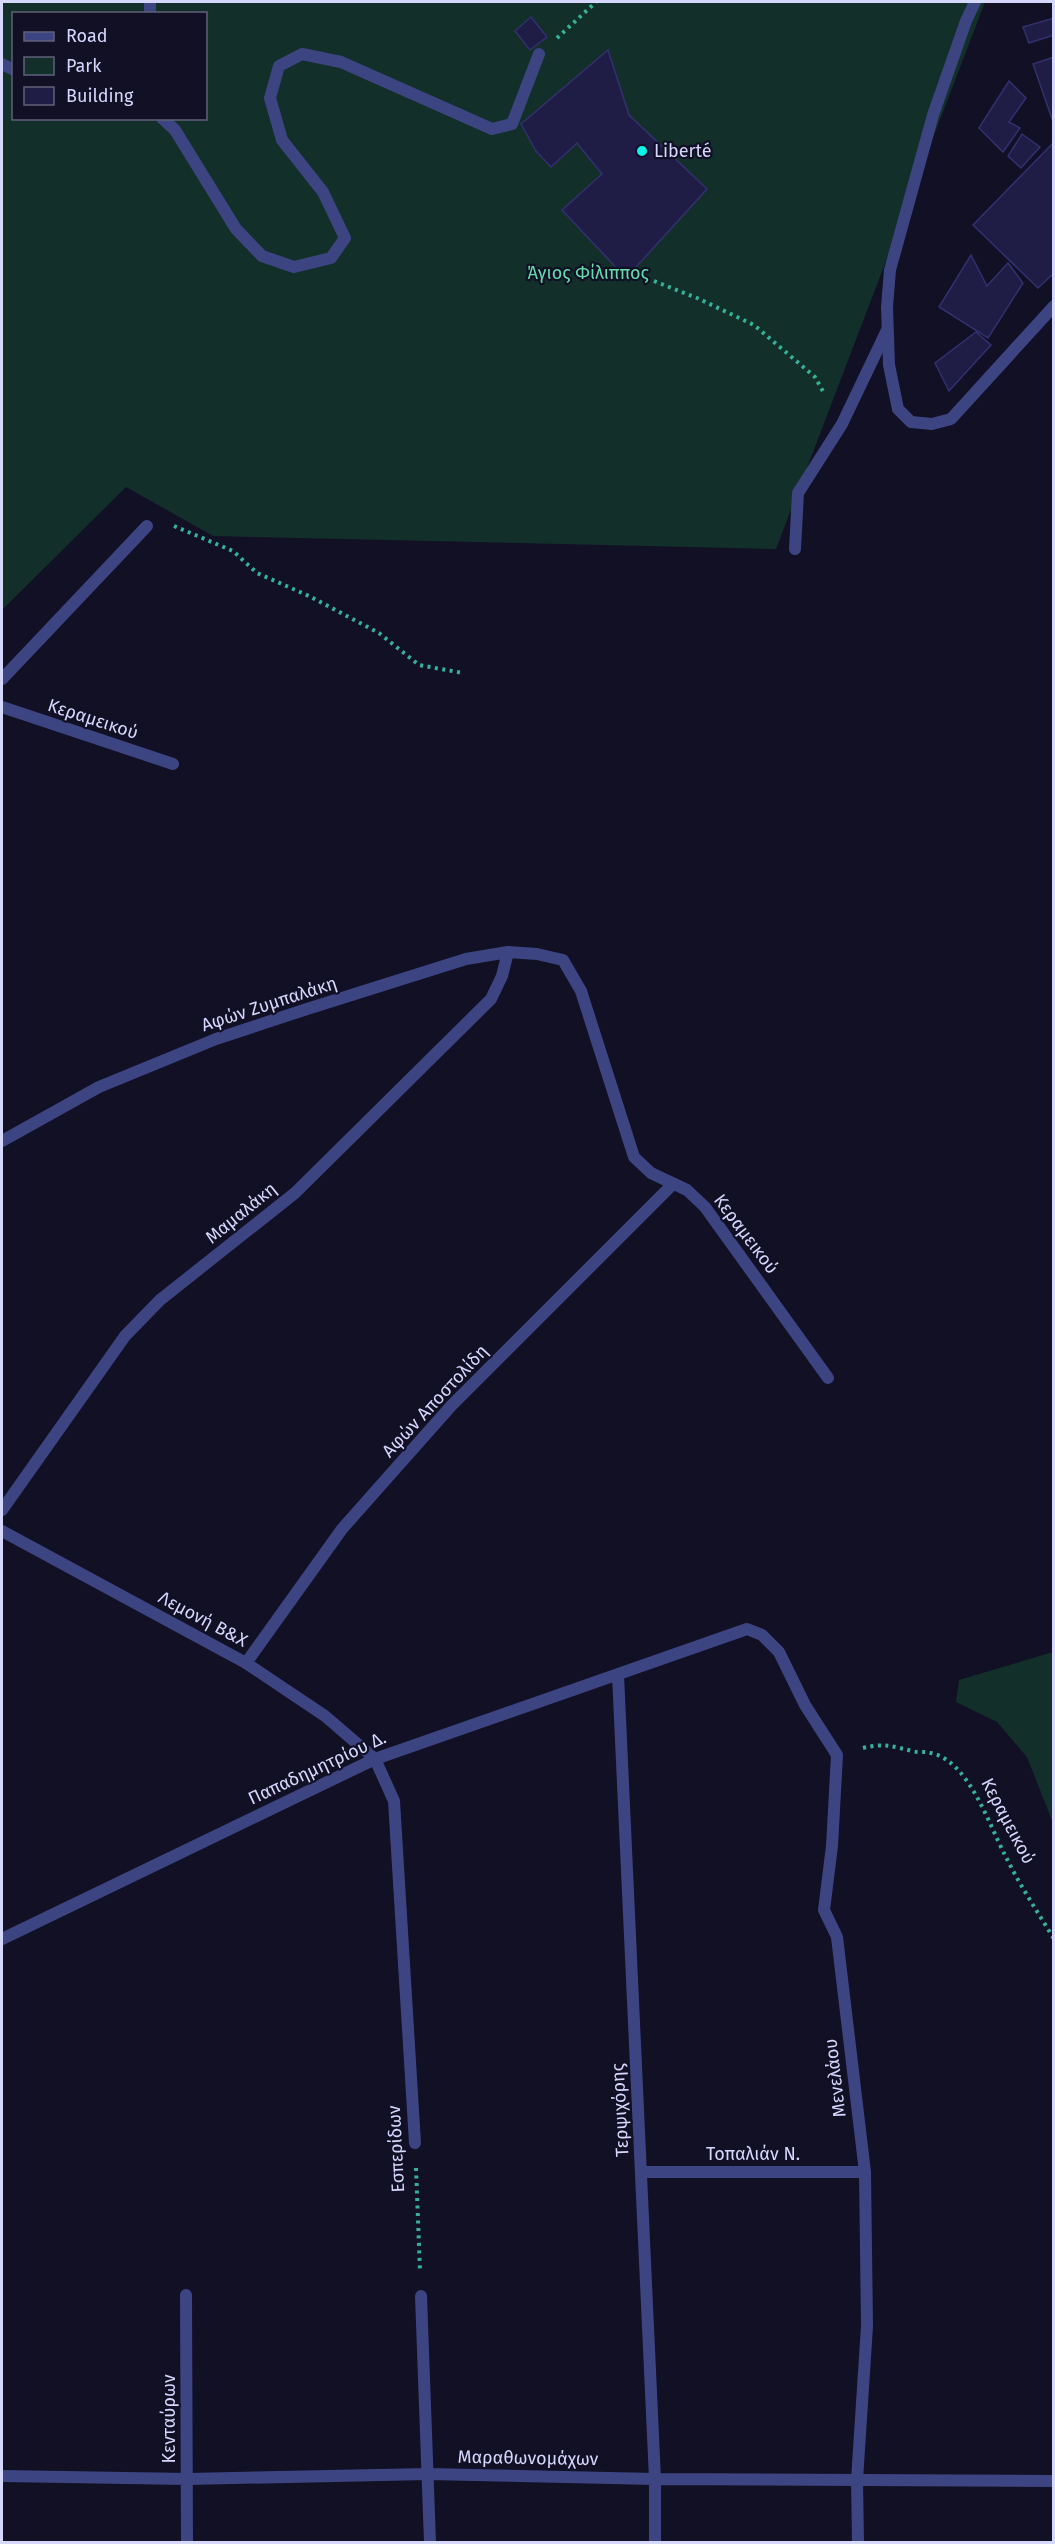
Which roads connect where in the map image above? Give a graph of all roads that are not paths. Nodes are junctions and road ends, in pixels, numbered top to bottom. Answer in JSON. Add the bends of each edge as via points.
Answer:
{"nodes":[{"id":1,"x":975,"y":2,"type":"edge"},
{"id":2,"x":539,"y":54,"type":"road end"},
{"id":3,"x":164,"y":120,"type":"edge"},
{"id":4,"x":1053,"y":306,"type":"edge"},
{"id":5,"x":887,"y":330,"type":"junction"},
{"id":6,"x":147,"y":526,"type":"road end"},
{"id":7,"x":795,"y":549,"type":"dead end"},
{"id":8,"x":2,"y":679,"type":"edge"},
{"id":9,"x":2,"y":707,"type":"edge"},
{"id":10,"x":173,"y":764,"type":"dead end"},
{"id":11,"x":508,"y":952,"type":"junction"},
{"id":12,"x":563,"y":960,"type":"joint"},
{"id":13,"x":2,"y":1141,"type":"edge"},
{"id":14,"x":673,"y":1184,"type":"junction"},
{"id":15,"x":828,"y":1378,"type":"dead end"},
{"id":16,"x":2,"y":1510,"type":"edge"},
{"id":17,"x":2,"y":1531,"type":"edge"},
{"id":18,"x":246,"y":1663,"type":"junction"},
{"id":19,"x":618,"y":1675,"type":"junction"},
{"id":20,"x":837,"y":1755,"type":"joint"},
{"id":21,"x":375,"y":1759,"type":"junction"},
{"id":22,"x":2,"y":1939,"type":"edge"},
{"id":23,"x":415,"y":2144,"type":"road end"},
{"id":24,"x":641,"y":2172,"type":"junction"},
{"id":25,"x":865,"y":2172,"type":"junction"},
{"id":26,"x":186,"y":2295,"type":"dead end"},
{"id":27,"x":421,"y":2296,"type":"road end"},
{"id":28,"x":428,"y":2474,"type":"junction"},
{"id":29,"x":2,"y":2476,"type":"edge"},
{"id":30,"x":188,"y":2479,"type":"junction"},
{"id":31,"x":655,"y":2479,"type":"junction"},
{"id":32,"x":857,"y":2480,"type":"junction"},
{"id":33,"x":1053,"y":2481,"type":"edge"},
{"id":34,"x":187,"y":2542,"type":"edge"},
{"id":35,"x":430,"y":2542,"type":"edge"},
{"id":36,"x":654,"y":2542,"type":"edge"},
{"id":37,"x":858,"y":2542,"type":"edge"}],
"edges":[{"from":1,"to":5,"type":"street","via":[[933,115],[890,270]]},
{"from":2,"to":3,"type":"street","via":[[512,124],[492,129],[341,62],[302,54],[279,66],[270,98],[282,140],[323,192],[345,238],[330,258],[294,267],[262,256],[236,229],[175,130]]},
{"from":4,"to":5,"type":"street","via":[[951,419],[932,424],[911,422],[898,409]]},
{"from":5,"to":7,"type":"street","via":[[842,424],[798,493]]},
{"from":6,"to":8,"type":"street"},
{"from":9,"to":10,"type":"street","name":"Κεραμεικού"},
{"from":11,"to":12,"type":"street","name":"Αφών Ζυμπαλάκη"},
{"from":11,"to":13,"type":"street","name":"Αφών Ζυμπαλάκη","via":[[466,959],[216,1039],[99,1087]]},
{"from":11,"to":16,"type":"street","name":"Μαμαλάκη","via":[[491,999],[295,1192],[160,1300],[125,1336]]},
{"from":12,"to":14,"type":"street","name":"Κεραμεικού","via":[[581,991],[634,1158],[651,1173]]},
{"from":14,"to":15,"type":"street","name":"Κεραμεικού","via":[[687,1190],[705,1207]]},
{"from":14,"to":18,"type":"street","name":"Αφών Αποστολίδη","via":[[451,1406],[342,1529]]},
{"from":17,"to":18,"type":"street","name":"Λεμονή Β&Χ"},
{"from":18,"to":21,"type":"street","name":"Λεμονή Β&Χ","via":[[325,1716]]},
{"from":19,"to":20,"type":"street","name":"Παπαδημητρίου Δ.","via":[[747,1629],[762,1635],[779,1652]]},
{"from":19,"to":21,"type":"street","name":"Παπαδημητρίου Δ."},
{"from":19,"to":24,"type":"street","name":"Τερψιχόρης"},
{"from":20,"to":25,"type":"street","name":"Μενελάου","via":[[824,1910],[837,1937]]},
{"from":21,"to":22,"type":"street","name":"Παπαδημητρίου Δ."},
{"from":21,"to":23,"type":"street","name":"Εσπερίδων","via":[[394,1800]]},
{"from":24,"to":25,"type":"street","name":"Τοπαλιάν Ν."},
{"from":24,"to":31,"type":"street","name":"Τερψιχόρης"},
{"from":25,"to":32,"type":"street","name":"Μενελάου","via":[[867,2326]]},
{"from":26,"to":30,"type":"street","name":"Κενταύρων"},
{"from":27,"to":28,"type":"street"},
{"from":28,"to":30,"type":"street","name":"Μαραθωνομάχων"},
{"from":28,"to":31,"type":"street","name":"Μαραθωνομάχων"},
{"from":28,"to":35,"type":"street"},
{"from":29,"to":30,"type":"street","name":"Μαραθωνομάχων"},
{"from":30,"to":34,"type":"street","name":"Κενταύρων"},
{"from":31,"to":32,"type":"street","name":"Μαραθωνομάχων"},
{"from":31,"to":36,"type":"street","name":"Τερψιχόρης"},
{"from":32,"to":33,"type":"street","name":"Μαραθωνομάχων"},
{"from":32,"to":37,"type":"street","name":"Μενελάου"}]}
